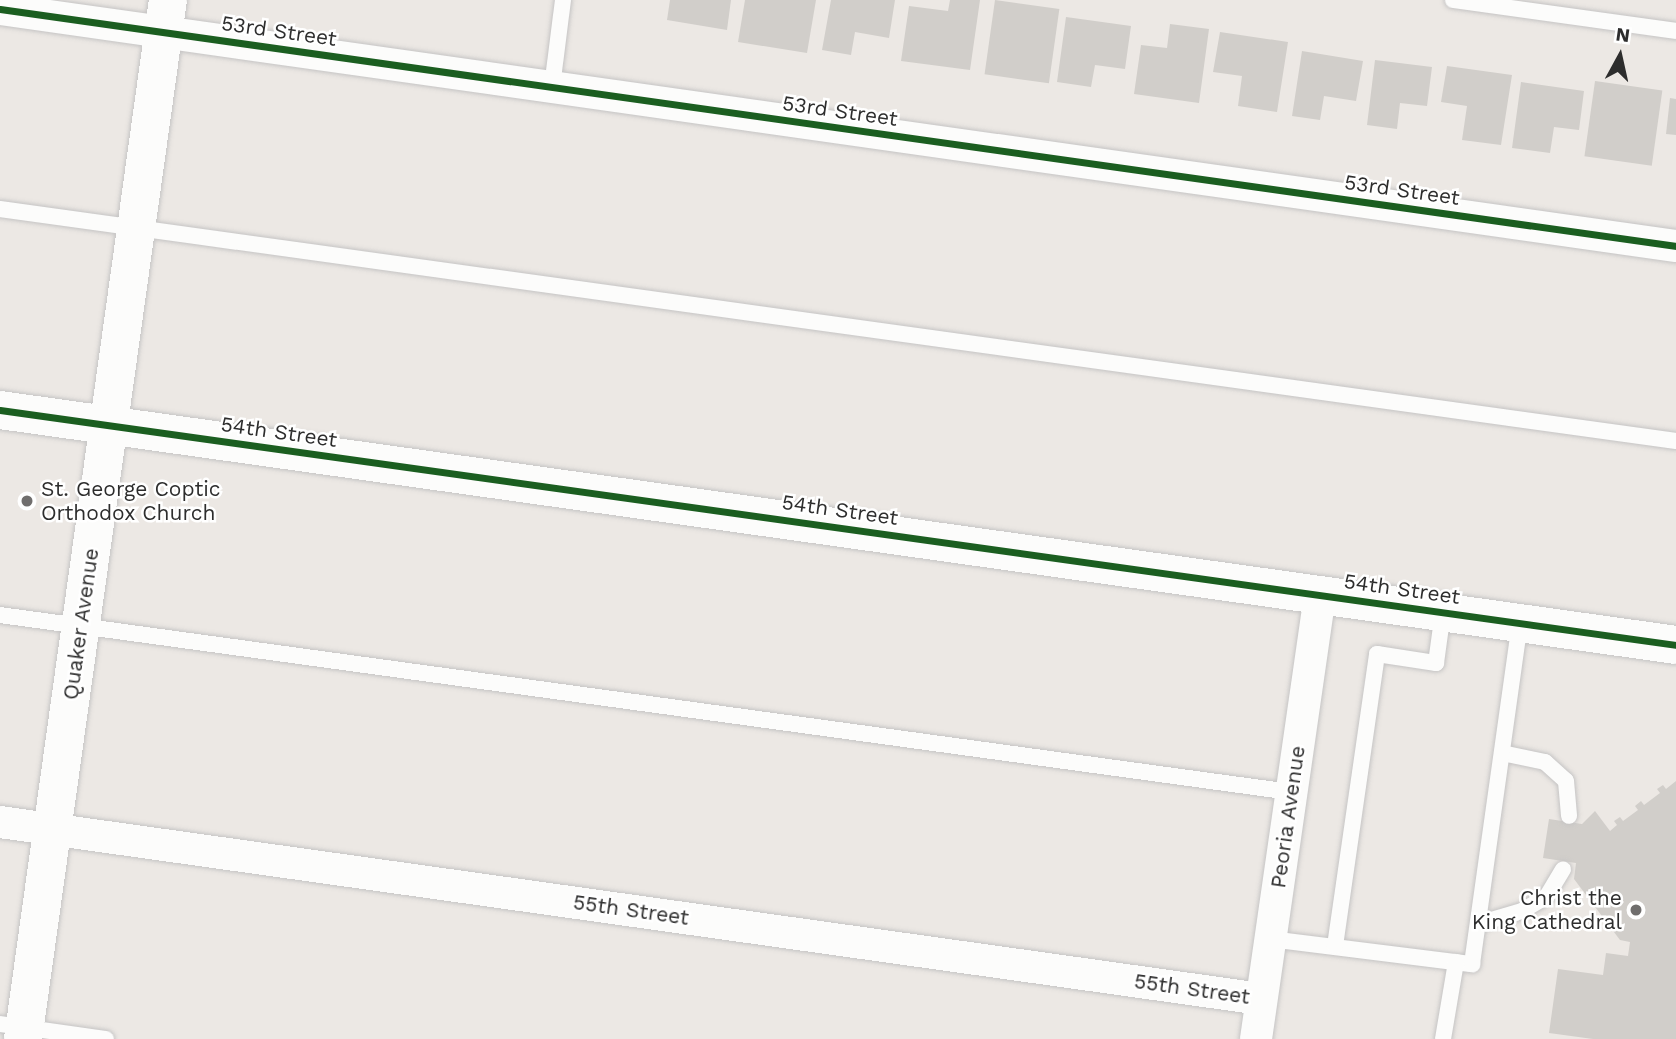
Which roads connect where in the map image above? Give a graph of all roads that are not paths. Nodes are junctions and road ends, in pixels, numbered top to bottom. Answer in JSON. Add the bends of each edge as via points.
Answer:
{"nodes":[{"id":1,"x":564,"y":0,"type":"edge"},
{"id":2,"x":1453,"y":0,"type":"edge"},
{"id":3,"x":0,"y":9,"type":"edge"},
{"id":4,"x":166,"y":16,"type":"edge"},
{"id":5,"x":1676,"y":31,"type":"edge"},
{"id":6,"x":552,"y":87,"type":"junction"},
{"id":7,"x":0,"y":209,"type":"edge"},
{"id":8,"x":136,"y":228,"type":"junction"},
{"id":9,"x":1676,"y":246,"type":"edge"},
{"id":10,"x":0,"y":410,"type":"edge"},
{"id":11,"x":109,"y":426,"type":"junction"},
{"id":12,"x":1676,"y":441,"type":"edge"},
{"id":13,"x":1320,"y":595,"type":"junction"},
{"id":14,"x":1443,"y":612,"type":"junction"},
{"id":15,"x":0,"y":615,"type":"edge"},
{"id":16,"x":1520,"y":623,"type":"junction"},
{"id":17,"x":81,"y":627,"type":"junction"},
{"id":18,"x":1676,"y":645,"type":"edge"},
{"id":19,"x":1502,"y":752,"type":"junction"},
{"id":20,"x":1291,"y":792,"type":"junction"},
{"id":21,"x":1569,"y":816,"type":"dead end"},
{"id":22,"x":0,"y":822,"type":"edge"},
{"id":23,"x":53,"y":829,"type":"junction"},
{"id":24,"x":1563,"y":869,"type":"dead end"},
{"id":25,"x":1478,"y":924,"type":"junction"},
{"id":26,"x":1270,"y":939,"type":"junction"},
{"id":27,"x":1335,"y":946,"type":"junction"},
{"id":28,"x":1464,"y":963,"type":"junction"},
{"id":29,"x":1261,"y":999,"type":"junction"},
{"id":30,"x":16,"y":1030,"type":"edge"},
{"id":31,"x":106,"y":1039,"type":"edge"},
{"id":32,"x":1256,"y":1039,"type":"edge"},
{"id":33,"x":1443,"y":1039,"type":"edge"}],
"edges":[{"from":1,"to":6,"type":"lane"},
{"from":2,"to":5,"type":"lane"},
{"from":3,"to":4,"type":"street","name":"53rd Street"},
{"from":4,"to":6,"type":"street","name":"53rd Street"},
{"from":4,"to":8,"type":"street","name":"Quaker Avenue"},
{"from":6,"to":9,"type":"street","name":"53rd Street"},
{"from":7,"to":8,"type":"lane"},
{"from":8,"to":11,"type":"street","name":"Quaker Avenue"},
{"from":8,"to":12,"type":"lane"},
{"from":10,"to":11,"type":"street","name":"54th Street"},
{"from":11,"to":13,"type":"street","name":"54th Street"},
{"from":11,"to":17,"type":"street","name":"Quaker Avenue"},
{"from":13,"to":14,"type":"street","name":"54th Street"},
{"from":13,"to":20,"type":"street","name":"Peoria Avenue"},
{"from":14,"to":16,"type":"street","name":"54th Street"},
{"from":14,"to":27,"type":"lane","via":[[1436,663],[1377,654]]},
{"from":15,"to":17,"type":"lane"},
{"from":16,"to":18,"type":"street","name":"54th Street"},
{"from":16,"to":19,"type":"lane"},
{"from":17,"to":20,"type":"lane"},
{"from":17,"to":23,"type":"street","name":"Quaker Avenue"},
{"from":19,"to":21,"type":"lane","via":[[1545,762],[1566,781]]},
{"from":19,"to":25,"type":"lane"},
{"from":20,"to":26,"type":"street","name":"Peoria Avenue"},
{"from":22,"to":23,"type":"street","name":"55th Street"},
{"from":23,"to":29,"type":"street","name":"55th Street"},
{"from":23,"to":30,"type":"street","name":"Quaker Avenue"},
{"from":24,"to":25,"type":"lane","via":[[1547,896],[1522,911]]},
{"from":25,"to":28,"type":"lane"},
{"from":26,"to":27,"type":"lane"},
{"from":26,"to":29,"type":"street","name":"Peoria Avenue"},
{"from":27,"to":28,"type":"lane"},
{"from":28,"to":33,"type":"lane"},
{"from":29,"to":32,"type":"street","name":"Peoria Avenue"},
{"from":30,"to":31,"type":"lane"}]}
